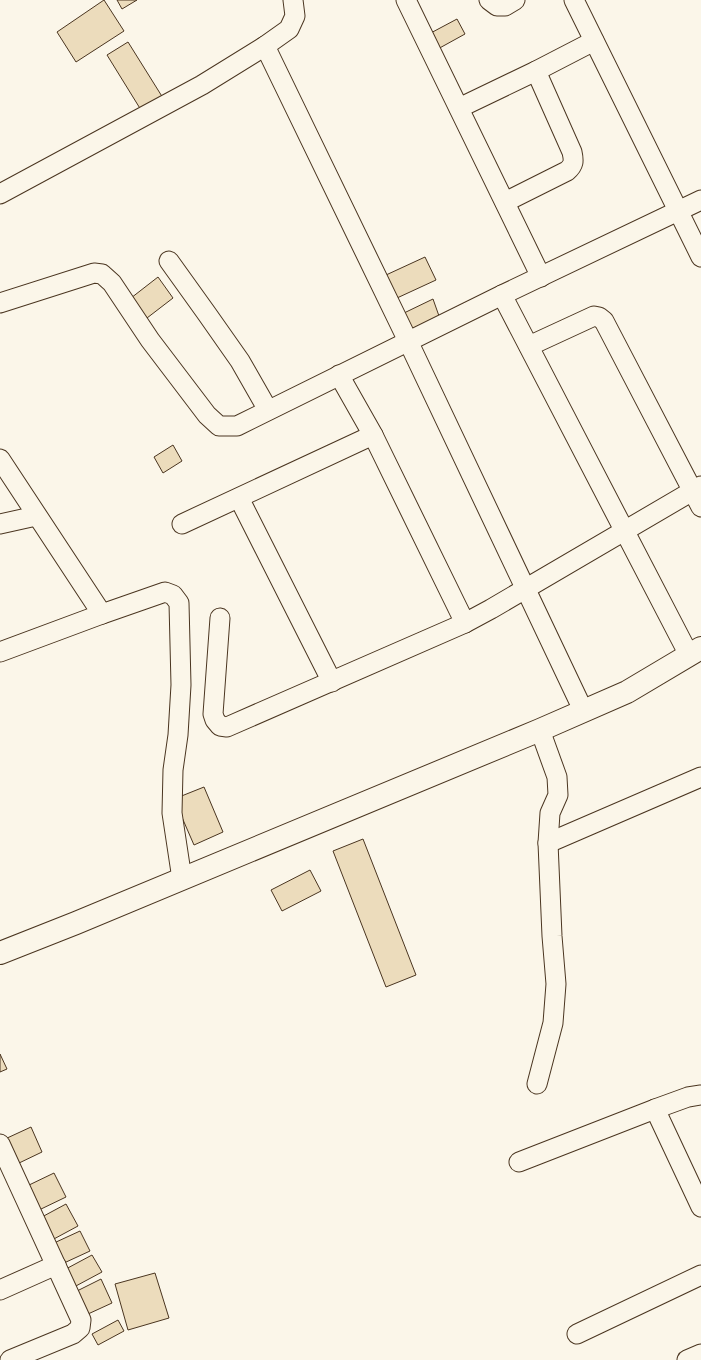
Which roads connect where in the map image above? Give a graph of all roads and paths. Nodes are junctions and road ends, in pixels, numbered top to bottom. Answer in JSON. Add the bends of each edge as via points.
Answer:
{"nodes":[{"id":1,"x":293,"y":0,"type":"edge"},
{"id":2,"x":406,"y":0,"type":"edge"},
{"id":3,"x":489,"y":0,"type":"edge"},
{"id":4,"x":515,"y":0,"type":"edge"},
{"id":5,"x":574,"y":0,"type":"edge"},
{"id":6,"x":594,"y":40,"type":"junction"},
{"id":7,"x":265,"y":46,"type":"junction"},
{"id":8,"x":536,"y":71,"type":"junction"},
{"id":9,"x":458,"y":108,"type":"junction"},
{"id":10,"x":0,"y":194,"type":"edge"},
{"id":11,"x":701,"y":200,"type":"edge"},
{"id":12,"x":504,"y":202,"type":"junction"},
{"id":13,"x":678,"y":212,"type":"junction"},
{"id":14,"x":701,"y":257,"type":"edge"},
{"id":15,"x":169,"y":261,"type":"dead end"},
{"id":16,"x":541,"y":277,"type":"junction"},
{"id":17,"x":502,"y":295,"type":"junction"},
{"id":18,"x":0,"y":303,"type":"edge"},
{"id":19,"x":408,"y":341,"type":"junction"},
{"id":20,"x":529,"y":346,"type":"junction"},
{"id":21,"x":339,"y":375,"type":"junction"},
{"id":22,"x":268,"y":410,"type":"junction"},
{"id":23,"x":374,"y":435,"type":"junction"},
{"id":24,"x":0,"y":460,"type":"edge"},
{"id":25,"x":696,"y":488,"type":"edge"},
{"id":26,"x":239,"y":498,"type":"junction"},
{"id":27,"x":701,"y":507,"type":"edge"},
{"id":28,"x":36,"y":516,"type":"junction"},
{"id":29,"x":0,"y":524,"type":"edge"},
{"id":30,"x":182,"y":524,"type":"dead end"},
{"id":31,"x":624,"y":530,"type":"junction"},
{"id":32,"x":526,"y":588,"type":"junction"},
{"id":33,"x":102,"y":614,"type":"junction"},
{"id":34,"x":220,"y":618,"type":"dead end"},
{"id":35,"x":465,"y":623,"type":"junction"},
{"id":36,"x":0,"y":652,"type":"edge"},
{"id":37,"x":695,"y":652,"type":"edge"},
{"id":38,"x":332,"y":682,"type":"junction"},
{"id":39,"x":583,"y":710,"type":"junction"},
{"id":40,"x":540,"y":730,"type":"junction"},
{"id":41,"x":701,"y":777,"type":"edge"},
{"id":42,"x":548,"y":843,"type":"junction"},
{"id":43,"x":182,"y":879,"type":"junction"},
{"id":44,"x":0,"y":953,"type":"edge"},
{"id":45,"x":537,"y":1084,"type":"dead end"},
{"id":46,"x":701,"y":1095,"type":"edge"},
{"id":47,"x":655,"y":1108,"type":"junction"},
{"id":48,"x":0,"y":1144,"type":"edge"},
{"id":49,"x":519,"y":1162,"type":"dead end"},
{"id":50,"x":701,"y":1207,"type":"edge"},
{"id":51,"x":56,"y":1264,"type":"junction"},
{"id":52,"x":701,"y":1276,"type":"edge"},
{"id":53,"x":0,"y":1290,"type":"edge"},
{"id":54,"x":577,"y":1334,"type":"dead end"},
{"id":55,"x":701,"y":1354,"type":"edge"},
{"id":56,"x":10,"y":1360,"type":"edge"},
{"id":57,"x":687,"y":1360,"type":"edge"}],
"edges":[{"from":1,"to":7,"type":"street","via":[[295,16],[289,29]]},
{"from":2,"to":9,"type":"street"},
{"from":3,"to":4,"type":"street","via":[[497,6],[504,6]]},
{"from":5,"to":6,"type":"street"},
{"from":6,"to":8,"type":"street"},
{"from":6,"to":13,"type":"street"},
{"from":7,"to":10,"type":"street","via":[[202,85]]},
{"from":7,"to":19,"type":"street"},
{"from":8,"to":9,"type":"street"},
{"from":8,"to":12,"type":"street","via":[[574,160],[572,167],[567,171]]},
{"from":9,"to":12,"type":"street"},
{"from":11,"to":13,"type":"street"},
{"from":12,"to":16,"type":"street"},
{"from":13,"to":14,"type":"street"},
{"from":13,"to":16,"type":"street"},
{"from":15,"to":22,"type":"street","via":[[240,361]]},
{"from":16,"to":17,"type":"street"},
{"from":17,"to":19,"type":"street"},
{"from":17,"to":20,"type":"street"},
{"from":18,"to":22,"type":"street","via":[[94,273],[102,274],[112,283],[150,340],[207,415],[219,426],[237,426]]},
{"from":19,"to":21,"type":"street"},
{"from":19,"to":32,"type":"street"},
{"from":20,"to":25,"type":"street","via":[[594,316],[604,321]]},
{"from":20,"to":31,"type":"street"},
{"from":21,"to":22,"type":"street"},
{"from":21,"to":23,"type":"street"},
{"from":23,"to":26,"type":"street"},
{"from":23,"to":35,"type":"street"},
{"from":24,"to":28,"type":"street"},
{"from":25,"to":27,"type":"street"},
{"from":25,"to":31,"type":"street"},
{"from":26,"to":30,"type":"street"},
{"from":26,"to":38,"type":"street"},
{"from":28,"to":29,"type":"street"},
{"from":28,"to":33,"type":"street"},
{"from":31,"to":32,"type":"street"},
{"from":31,"to":37,"type":"street"},
{"from":32,"to":35,"type":"street"},
{"from":32,"to":39,"type":"street"},
{"from":33,"to":36,"type":"street"},
{"from":33,"to":43,"type":"street","via":[[165,592],[173,595],[179,603],[181,685],[173,770],[172,813]]},
{"from":34,"to":38,"type":"street","via":[[213,714],[220,726],[227,727]]},
{"from":35,"to":38,"type":"street"},
{"from":37,"to":39,"type":"street","via":[[627,692]]},
{"from":39,"to":40,"type":"street"},
{"from":40,"to":42,"type":"street","via":[[557,777],[558,795],[550,813]]},
{"from":40,"to":43,"type":"street"},
{"from":41,"to":42,"type":"street"},
{"from":42,"to":45,"type":"street","via":[[556,984],[553,1023]]},
{"from":43,"to":44,"type":"street"},
{"from":46,"to":47,"type":"street"},
{"from":47,"to":49,"type":"street"},
{"from":47,"to":50,"type":"street"},
{"from":48,"to":51,"type":"street"},
{"from":51,"to":53,"type":"street"},
{"from":51,"to":56,"type":"street","via":[[81,1320],[80,1328],[73,1334]]},
{"from":52,"to":54,"type":"street"},
{"from":55,"to":57,"type":"street"}]}
